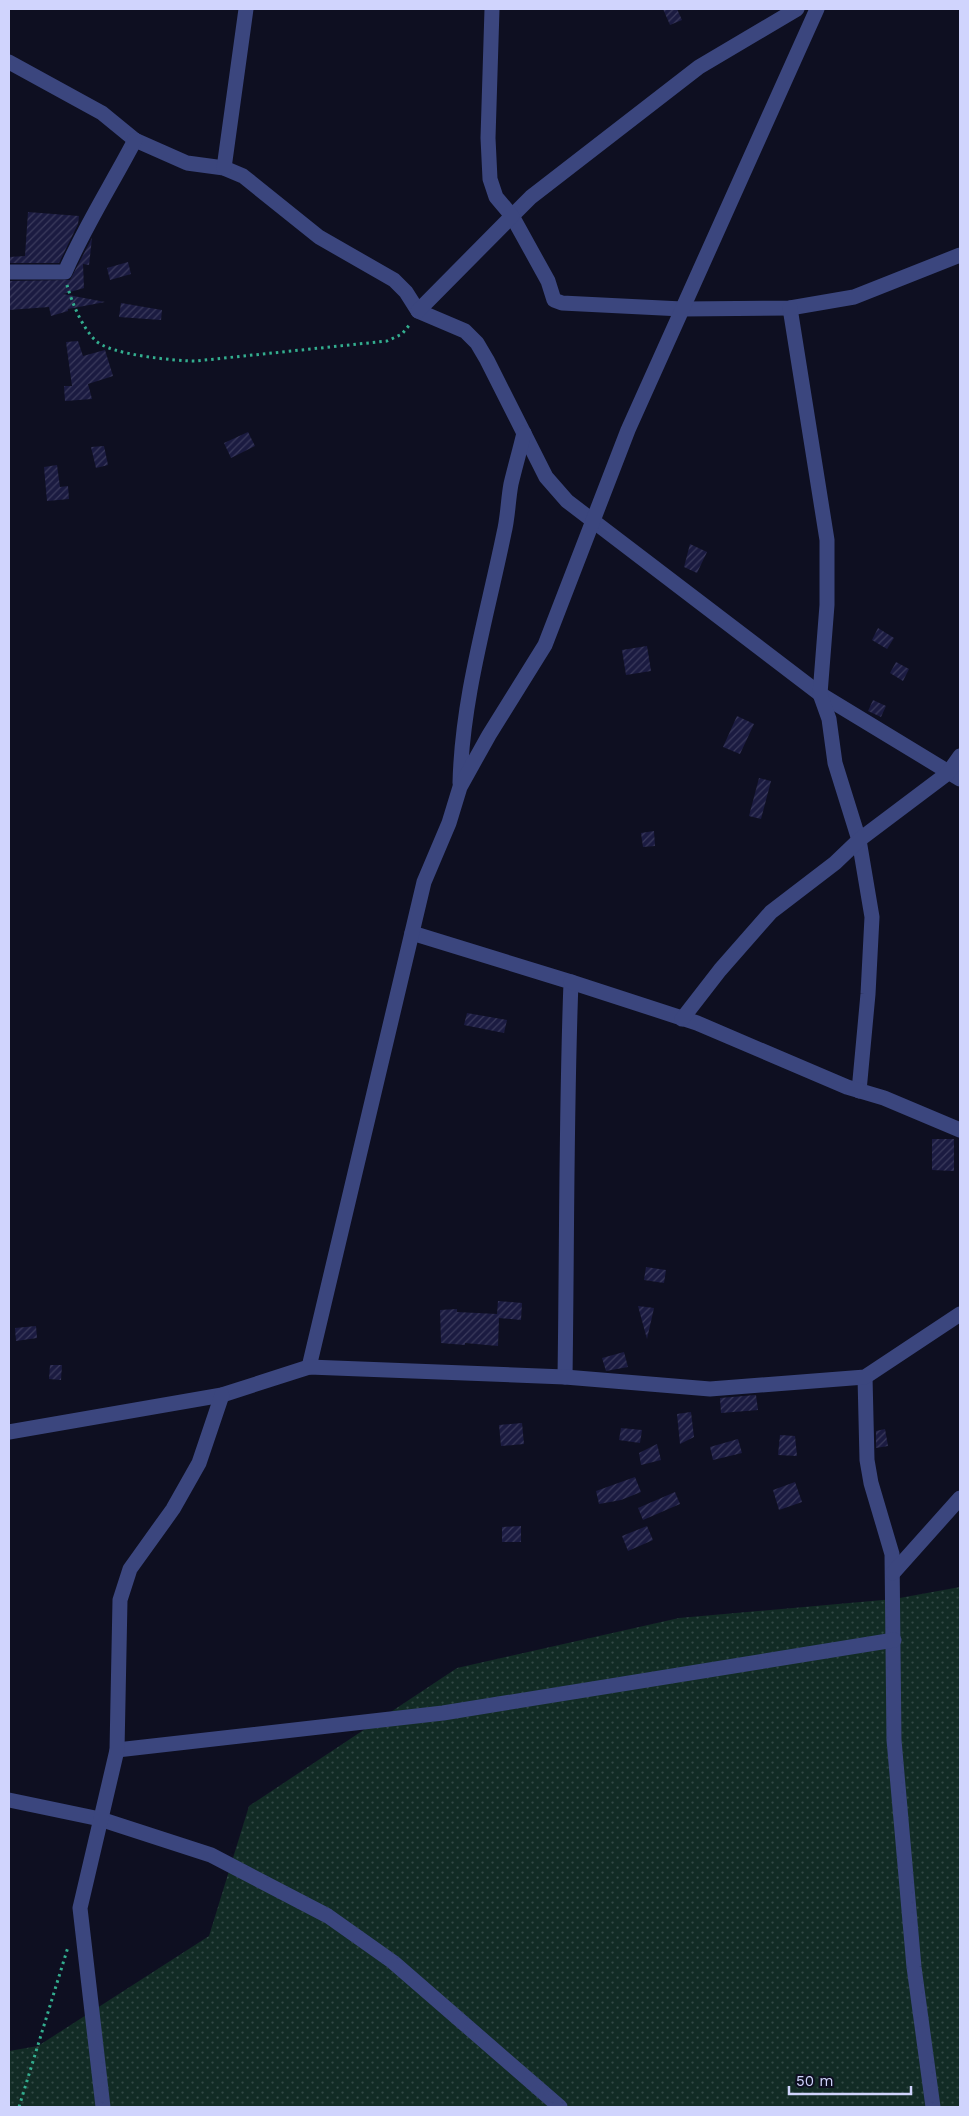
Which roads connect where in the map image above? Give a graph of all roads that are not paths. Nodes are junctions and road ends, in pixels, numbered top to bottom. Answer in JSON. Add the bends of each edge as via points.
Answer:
{"nodes":[{"id":1,"x":246,"y":9,"type":"edge"},
{"id":2,"x":492,"y":9,"type":"edge"},
{"id":3,"x":797,"y":9,"type":"edge"},
{"id":4,"x":817,"y":9,"type":"edge"},
{"id":5,"x":9,"y":62,"type":"edge"},
{"id":6,"x":135,"y":140,"type":"junction"},
{"id":7,"x":224,"y":168,"type":"junction"},
{"id":8,"x":512,"y":216,"type":"junction"},
{"id":9,"x":960,"y":254,"type":"edge"},
{"id":10,"x":9,"y":272,"type":"edge"},
{"id":11,"x":790,"y":308,"type":"junction"},
{"id":12,"x":682,"y":309,"type":"junction"},
{"id":13,"x":418,"y":311,"type":"junction"},
{"id":14,"x":524,"y":433,"type":"junction"},
{"id":15,"x":592,"y":521,"type":"junction"},
{"id":16,"x":820,"y":694,"type":"junction"},
{"id":17,"x":960,"y":756,"type":"edge"},
{"id":18,"x":954,"y":776,"type":"edge"},
{"id":19,"x":460,"y":787,"type":"junction"},
{"id":20,"x":859,"y":840,"type":"junction"},
{"id":21,"x":412,"y":933,"type":"junction"},
{"id":22,"x":571,"y":982,"type":"junction"},
{"id":23,"x":682,"y":1019,"type":"junction"},
{"id":24,"x":859,"y":1091,"type":"junction"},
{"id":25,"x":960,"y":1130,"type":"edge"},
{"id":26,"x":960,"y":1314,"type":"edge"},
{"id":27,"x":309,"y":1367,"type":"junction"},
{"id":28,"x":565,"y":1377,"type":"junction"},
{"id":29,"x":865,"y":1377,"type":"junction"},
{"id":30,"x":222,"y":1395,"type":"junction"},
{"id":31,"x":9,"y":1432,"type":"edge"},
{"id":32,"x":960,"y":1498,"type":"edge"},
{"id":33,"x":893,"y":1573,"type":"junction"},
{"id":34,"x":894,"y":1640,"type":"junction"},
{"id":35,"x":117,"y":1750,"type":"junction"},
{"id":36,"x":9,"y":1800,"type":"edge"},
{"id":37,"x":100,"y":1819,"type":"junction"},
{"id":38,"x":103,"y":2107,"type":"edge"},
{"id":39,"x":560,"y":2107,"type":"edge"},
{"id":40,"x":933,"y":2107,"type":"edge"}],
"edges":[{"from":1,"to":7,"type":"street"},
{"from":2,"to":8,"type":"street","via":[[490,179],[496,197]]},
{"from":3,"to":8,"type":"street","via":[[699,67],[531,196]]},
{"from":4,"to":12,"type":"street"},
{"from":5,"to":6,"type":"street","via":[[102,113]]},
{"from":6,"to":7,"type":"street","via":[[187,163]]},
{"from":6,"to":10,"type":"street","via":[[90,219],[65,272]]},
{"from":7,"to":13,"type":"street","via":[[242,176],[331,245],[394,280]]},
{"from":8,"to":12,"type":"street","via":[[556,302]]},
{"from":8,"to":13,"type":"street"},
{"from":9,"to":11,"type":"street","via":[[854,297]]},
{"from":11,"to":12,"type":"street"},
{"from":11,"to":16,"type":"street","via":[[827,540],[827,605]]},
{"from":12,"to":15,"type":"street"},
{"from":13,"to":14,"type":"street","via":[[465,331],[477,344]]},
{"from":14,"to":15,"type":"street","via":[[546,477]]},
{"from":14,"to":19,"type":"street","via":[[511,486],[505,532],[485,611],[461,756]]},
{"from":15,"to":16,"type":"street"},
{"from":15,"to":19,"type":"street","via":[[545,645]]},
{"from":16,"to":18,"type":"street"},
{"from":16,"to":20,"type":"street","via":[[829,719],[835,762]]},
{"from":17,"to":18,"type":"street"},
{"from":18,"to":20,"type":"street"},
{"from":19,"to":21,"type":"street","via":[[450,823],[424,882]]},
{"from":20,"to":23,"type":"street","via":[[835,863],[771,912]]},
{"from":20,"to":24,"type":"street","via":[[873,934]]},
{"from":21,"to":22,"type":"street"},
{"from":21,"to":27,"type":"street"},
{"from":22,"to":23,"type":"street"},
{"from":22,"to":28,"type":"street"},
{"from":23,"to":24,"type":"street","via":[[742,1040]]},
{"from":24,"to":25,"type":"street"},
{"from":26,"to":29,"type":"street"},
{"from":27,"to":28,"type":"street"},
{"from":27,"to":30,"type":"street"},
{"from":28,"to":29,"type":"street","via":[[710,1389]]},
{"from":29,"to":33,"type":"street","via":[[871,1483],[892,1554]]},
{"from":30,"to":31,"type":"street"},
{"from":30,"to":35,"type":"street","via":[[199,1463],[173,1509],[130,1569],[120,1600]]},
{"from":32,"to":33,"type":"street"},
{"from":33,"to":34,"type":"street"},
{"from":34,"to":35,"type":"street","via":[[443,1713]]},
{"from":34,"to":40,"type":"street","via":[[894,1740],[914,1967]]},
{"from":35,"to":37,"type":"street"},
{"from":36,"to":37,"type":"street"},
{"from":37,"to":38,"type":"street","via":[[80,1908]]},
{"from":37,"to":39,"type":"street","via":[[211,1855],[328,1916],[393,1962]]}]}
